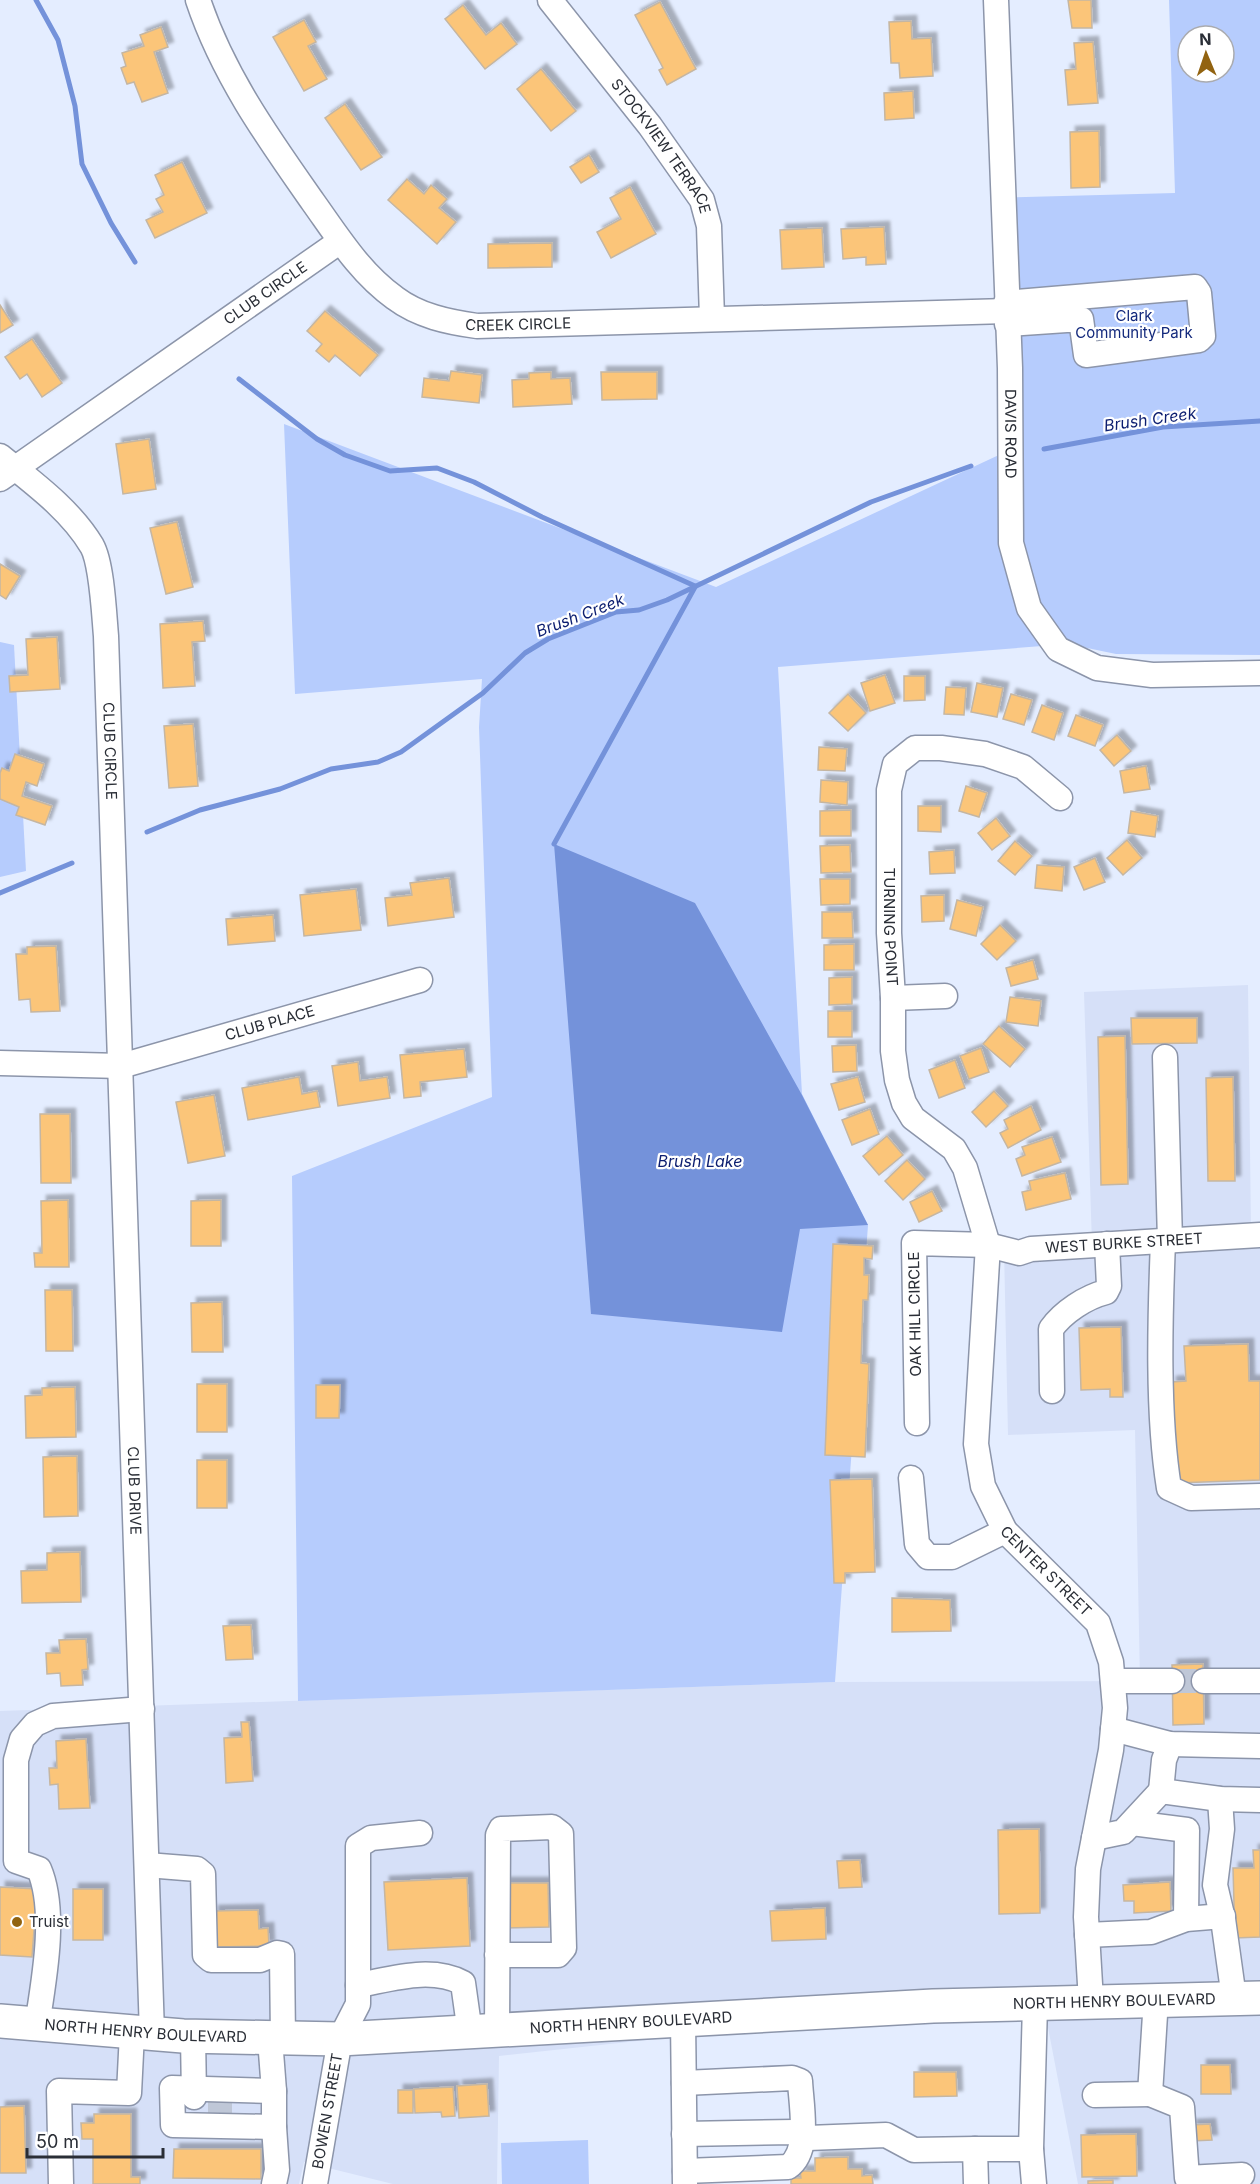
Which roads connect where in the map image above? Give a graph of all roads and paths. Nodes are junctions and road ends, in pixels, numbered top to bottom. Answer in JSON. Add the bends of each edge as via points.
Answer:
{"nodes":[{"id":1,"x":198,"y":0,"type":"edge"},
{"id":2,"x":550,"y":0,"type":"edge"},
{"id":3,"x":996,"y":0,"type":"edge"},
{"id":4,"x":339,"y":242,"type":"junction"},
{"id":5,"x":1080,"y":308,"type":"junction"},
{"id":6,"x":1007,"y":313,"type":"junction"},
{"id":7,"x":712,"y":318,"type":"junction"},
{"id":8,"x":5,"y":468,"type":"edge"},
{"id":9,"x":1260,"y":673,"type":"edge"},
{"id":10,"x":1060,"y":798,"type":"dead end"},
{"id":11,"x":420,"y":981,"type":"dead end"},
{"id":12,"x":945,"y":996,"type":"dead end"},
{"id":13,"x":893,"y":998,"type":"junction"},
{"id":14,"x":1165,"y":1057,"type":"dead end"},
{"id":15,"x":0,"y":1063,"type":"edge"},
{"id":16,"x":121,"y":1066,"type":"junction"},
{"id":17,"x":1260,"y":1235,"type":"edge"},
{"id":18,"x":1167,"y":1241,"type":"junction"},
{"id":19,"x":1107,"y":1244,"type":"junction"},
{"id":20,"x":988,"y":1245,"type":"junction"},
{"id":21,"x":1052,"y":1391,"type":"dead end"},
{"id":22,"x":917,"y":1424,"type":"dead end"},
{"id":23,"x":911,"y":1478,"type":"dead end"},
{"id":24,"x":1260,"y":1496,"type":"edge"},
{"id":25,"x":1005,"y":1531,"type":"junction"},
{"id":26,"x":1113,"y":1681,"type":"junction"},
{"id":27,"x":1204,"y":1681,"type":"tunnel mouth"},
{"id":28,"x":1260,"y":1681,"type":"edge"},
{"id":29,"x":1173,"y":1682,"type":"tunnel mouth"},
{"id":30,"x":142,"y":1709,"type":"junction"},
{"id":31,"x":1113,"y":1729,"type":"junction"},
{"id":32,"x":1170,"y":1744,"type":"junction"},
{"id":33,"x":1260,"y":1746,"type":"edge"},
{"id":34,"x":8,"y":1776,"type":"edge"},
{"id":35,"x":1161,"y":1791,"type":"junction"},
{"id":36,"x":1220,"y":1799,"type":"junction"},
{"id":37,"x":1260,"y":1800,"type":"edge"},
{"id":38,"x":1132,"y":1823,"type":"junction"},
{"id":39,"x":420,"y":1833,"type":"dead end"},
{"id":40,"x":1094,"y":1838,"type":"junction"},
{"id":41,"x":8,"y":1860,"type":"edge"},
{"id":42,"x":147,"y":1865,"type":"junction"},
{"id":43,"x":1222,"y":1916,"type":"junction"},
{"id":44,"x":1186,"y":1919,"type":"junction"},
{"id":45,"x":1087,"y":1935,"type":"junction"},
{"id":46,"x":497,"y":1955,"type":"junction"},
{"id":47,"x":358,"y":1985,"type":"junction"},
{"id":48,"x":1247,"y":1998,"type":"edge"},
{"id":49,"x":1156,"y":2000,"type":"junction"},
{"id":50,"x":1091,"y":2001,"type":"junction"},
{"id":51,"x":1035,"y":2005,"type":"junction"},
{"id":52,"x":683,"y":2020,"type":"junction"},
{"id":53,"x":0,"y":2021,"type":"edge"},
{"id":54,"x":37,"y":2025,"type":"junction"},
{"id":55,"x":483,"y":2032,"type":"junction"},
{"id":56,"x":142,"y":2034,"type":"junction"},
{"id":57,"x":193,"y":2036,"type":"junction"},
{"id":58,"x":277,"y":2039,"type":"junction"},
{"id":59,"x":340,"y":2039,"type":"junction"},
{"id":60,"x":684,"y":2083,"type":"junction"},
{"id":61,"x":274,"y":2091,"type":"junction"},
{"id":62,"x":1150,"y":2094,"type":"junction"},
{"id":63,"x":1095,"y":2096,"type":"dead end"},
{"id":64,"x":195,"y":2107,"type":"junction"},
{"id":65,"x":220,"y":2108,"type":"junction"},
{"id":66,"x":274,"y":2127,"type":"junction"},
{"id":67,"x":684,"y":2134,"type":"junction"},
{"id":68,"x":802,"y":2135,"type":"junction"},
{"id":69,"x":975,"y":2149,"type":"junction"},
{"id":70,"x":1031,"y":2149,"type":"junction"},
{"id":71,"x":1242,"y":2175,"type":"dead end"},
{"id":72,"x":685,"y":2177,"type":"edge"},
{"id":73,"x":61,"y":2184,"type":"edge"},
{"id":74,"x":274,"y":2184,"type":"edge"},
{"id":75,"x":315,"y":2184,"type":"edge"},
{"id":76,"x":976,"y":2184,"type":"edge"},
{"id":77,"x":1034,"y":2184,"type":"edge"}],
"edges":[{"from":1,"to":4,"type":"street","name":"CREEK CIRCLE","via":[[236,87]]},
{"from":2,"to":7,"type":"street","name":"STOCKVIEW TERRACE","via":[[643,117],[702,200],[709,226]]},
{"from":3,"to":6,"type":"street","name":"DAVIS ROAD"},
{"from":4,"to":7,"type":"street","name":"CREEK CIRCLE","via":[[396,299],[424,314],[452,322],[518,326]]},
{"from":4,"to":8,"type":"street","name":"CLUB CIRCLE"},
{"from":5,"to":5,"type":"street","name":"CREEK CIRCLE","via":[[1086,355],[1199,340],[1203,336],[1195,287]]},
{"from":5,"to":6,"type":"street","name":"CREEK CIRCLE"},
{"from":6,"to":7,"type":"street","name":"CREEK CIRCLE"},
{"from":6,"to":9,"type":"street","name":"DAVIS ROAD","via":[[1011,543],[1029,608],[1058,649],[1096,668],[1152,675]]},
{"from":8,"to":16,"type":"street","name":"CLUB CIRCLE","via":[[58,504],[93,547],[106,636]]},
{"from":10,"to":13,"type":"street","name":"TURNING POINT","via":[[1023,767],[985,754],[915,748],[895,764],[889,790]]},
{"from":11,"to":16,"type":"street","name":"CLUB PLACE"},
{"from":12,"to":13,"type":"street"},
{"from":13,"to":20,"type":"street","name":"TURNING POINT","via":[[892,1051],[904,1103],[913,1118],[954,1149],[973,1188]]},
{"from":14,"to":18,"type":"street"},
{"from":15,"to":16,"type":"street"},
{"from":16,"to":30,"type":"street","name":"CLUB DRIVE"},
{"from":17,"to":18,"type":"street","name":"WEST BURKE STREET"},
{"from":18,"to":19,"type":"street","name":"WEST BURKE STREET"},
{"from":18,"to":24,"type":"street","via":[[1162,1377],[1169,1488],[1191,1498]]},
{"from":19,"to":20,"type":"street","name":"WEST BURKE STREET","via":[[1019,1252]]},
{"from":19,"to":21,"type":"street","via":[[1106,1292],[1065,1314],[1051,1329]]},
{"from":20,"to":22,"type":"street","name":"OAK HILL CIRCLE","via":[[914,1243]]},
{"from":20,"to":25,"type":"street","name":"CENTER STREET","via":[[976,1444],[983,1486]]},
{"from":23,"to":25,"type":"street","via":[[916,1544],[928,1557],[952,1557]]},
{"from":25,"to":26,"type":"street","name":"CENTER STREET","via":[[1098,1623]]},
{"from":26,"to":29,"type":"street"},
{"from":26,"to":31,"type":"street","name":"CENTER STREET"},
{"from":27,"to":28,"type":"street"},
{"from":30,"to":34,"type":"street","via":[[71,1713],[35,1724],[22,1738]]},
{"from":30,"to":42,"type":"street","name":"CLUB DRIVE"},
{"from":31,"to":32,"type":"street"},
{"from":31,"to":40,"type":"street","name":"CENTER STREET"},
{"from":32,"to":33,"type":"street"},
{"from":32,"to":35,"type":"street"},
{"from":34,"to":41,"type":"street"},
{"from":35,"to":36,"type":"street"},
{"from":35,"to":38,"type":"street"},
{"from":36,"to":37,"type":"street"},
{"from":36,"to":43,"type":"street","via":[[1222,1829],[1215,1885]]},
{"from":38,"to":40,"type":"street","via":[[1123,1832]]},
{"from":38,"to":44,"type":"street","via":[[1187,1830]]},
{"from":39,"to":47,"type":"street","name":"BOWEN STREET","via":[[371,1838],[358,1846]]},
{"from":40,"to":45,"type":"street","name":"CENTER STREET","via":[[1088,1869]]},
{"from":41,"to":54,"type":"street","via":[[39,1869],[45,1882],[47,1945]]},
{"from":42,"to":56,"type":"street","name":"CLUB DRIVE"},
{"from":42,"to":58,"type":"street","via":[[197,1869],[202,1874],[205,1955],[211,1960],[260,1960],[282,1954]]},
{"from":43,"to":44,"type":"street"},
{"from":43,"to":48,"type":"street"},
{"from":44,"to":45,"type":"street","via":[[1151,1932]]},
{"from":45,"to":50,"type":"street","name":"CENTER STREET"},
{"from":46,"to":46,"type":"street","via":[[498,1835],[501,1829],[552,1827],[561,1834],[564,1948],[558,1955]]},
{"from":46,"to":55,"type":"street"},
{"from":47,"to":55,"type":"street","via":[[417,1975],[449,1976],[463,1983]]},
{"from":47,"to":59,"type":"street","name":"BOWEN STREET","via":[[358,2004]]},
{"from":48,"to":49,"type":"highway","name":"NORTH HENRY BOULEVARD"},
{"from":49,"to":50,"type":"highway","name":"NORTH HENRY BOULEVARD"},
{"from":49,"to":62,"type":"street"},
{"from":50,"to":51,"type":"highway","name":"NORTH HENRY BOULEVARD"},
{"from":51,"to":52,"type":"highway","name":"NORTH HENRY BOULEVARD","via":[[933,2006]]},
{"from":51,"to":70,"type":"street"},
{"from":52,"to":55,"type":"highway","name":"NORTH HENRY BOULEVARD"},
{"from":52,"to":60,"type":"street"},
{"from":53,"to":54,"type":"highway","name":"NORTH HENRY BOULEVARD"},
{"from":54,"to":56,"type":"highway","name":"NORTH HENRY BOULEVARD"},
{"from":55,"to":59,"type":"highway","name":"NORTH HENRY BOULEVARD"},
{"from":56,"to":57,"type":"highway","name":"NORTH HENRY BOULEVARD"},
{"from":56,"to":73,"type":"street","name":"CLUB DRIVE","via":[[129,2092],[59,2091]]},
{"from":57,"to":58,"type":"highway","name":"NORTH HENRY BOULEVARD"},
{"from":57,"to":64,"type":"street"},
{"from":58,"to":59,"type":"highway","name":"NORTH HENRY BOULEVARD"},
{"from":58,"to":61,"type":"street"},
{"from":59,"to":75,"type":"street","name":"BOWEN STREET"},
{"from":60,"to":67,"type":"street"},
{"from":60,"to":68,"type":"street","via":[[792,2078],[800,2081]]},
{"from":61,"to":65,"type":"street"},
{"from":61,"to":66,"type":"street"},
{"from":62,"to":63,"type":"street"},
{"from":62,"to":71,"type":"street","via":[[1182,2107],[1187,2178]]},
{"from":64,"to":65,"type":"street"},
{"from":64,"to":65,"type":"street"},
{"from":65,"to":66,"type":"street"},
{"from":66,"to":74,"type":"street"},
{"from":67,"to":68,"type":"street"},
{"from":67,"to":72,"type":"street"},
{"from":68,"to":69,"type":"street","via":[[886,2135],[914,2150]]},
{"from":68,"to":72,"type":"street","via":[[799,2153],[788,2167]]},
{"from":69,"to":70,"type":"street"},
{"from":69,"to":76,"type":"street"},
{"from":70,"to":77,"type":"street"}]}
